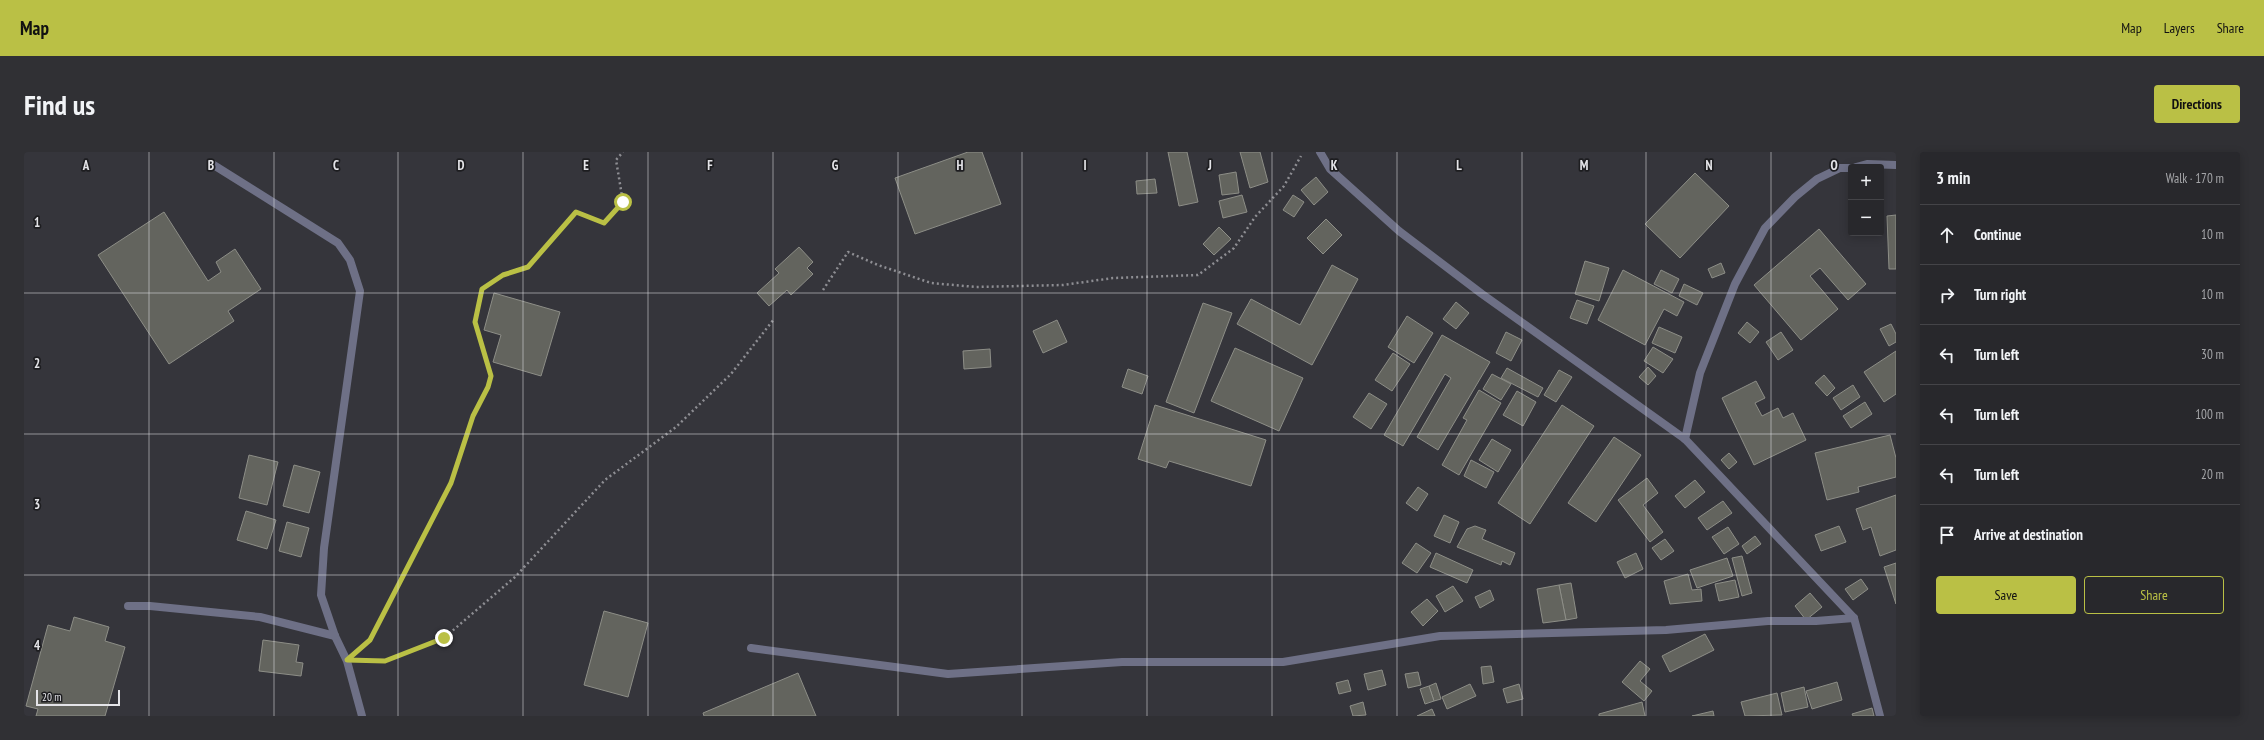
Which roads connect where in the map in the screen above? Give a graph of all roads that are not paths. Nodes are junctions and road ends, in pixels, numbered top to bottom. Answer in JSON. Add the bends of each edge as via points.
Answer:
{"nodes":[{"id":1,"x":1320,"y":152,"type":"edge"},
{"id":2,"x":212,"y":164,"type":"dead end"},
{"id":3,"x":1884,"y":165,"type":"edge"},
{"id":4,"x":1896,"y":165,"type":"edge"},
{"id":5,"x":1848,"y":168,"type":"edge"},
{"id":6,"x":1685,"y":439,"type":"junction"},
{"id":7,"x":128,"y":606,"type":"dead end"},
{"id":8,"x":1854,"y":618,"type":"junction"},
{"id":9,"x":335,"y":636,"type":"junction"},
{"id":10,"x":751,"y":648,"type":"dead end"},
{"id":11,"x":362,"y":716,"type":"edge"},
{"id":12,"x":1880,"y":716,"type":"edge"}],
"edges":[{"from":1,"to":6,"type":"street","via":[[1330,169],[1399,231],[1482,294]]},
{"from":2,"to":9,"type":"street","via":[[338,243],[350,260],[360,292],[323,556],[320,595]]},
{"from":3,"to":4,"type":"street"},
{"from":5,"to":6,"type":"street","via":[[1840,168],[1817,179],[1765,228],[1735,284],[1700,373]]},
{"from":6,"to":8,"type":"street"},
{"from":7,"to":9,"type":"street","via":[[260,618]]},
{"from":8,"to":10,"type":"street","via":[[1768,621],[1666,630],[1440,636],[1283,662],[1122,662],[948,674]]},
{"from":8,"to":12,"type":"street"},
{"from":9,"to":11,"type":"street","via":[[347,660]]}]}
